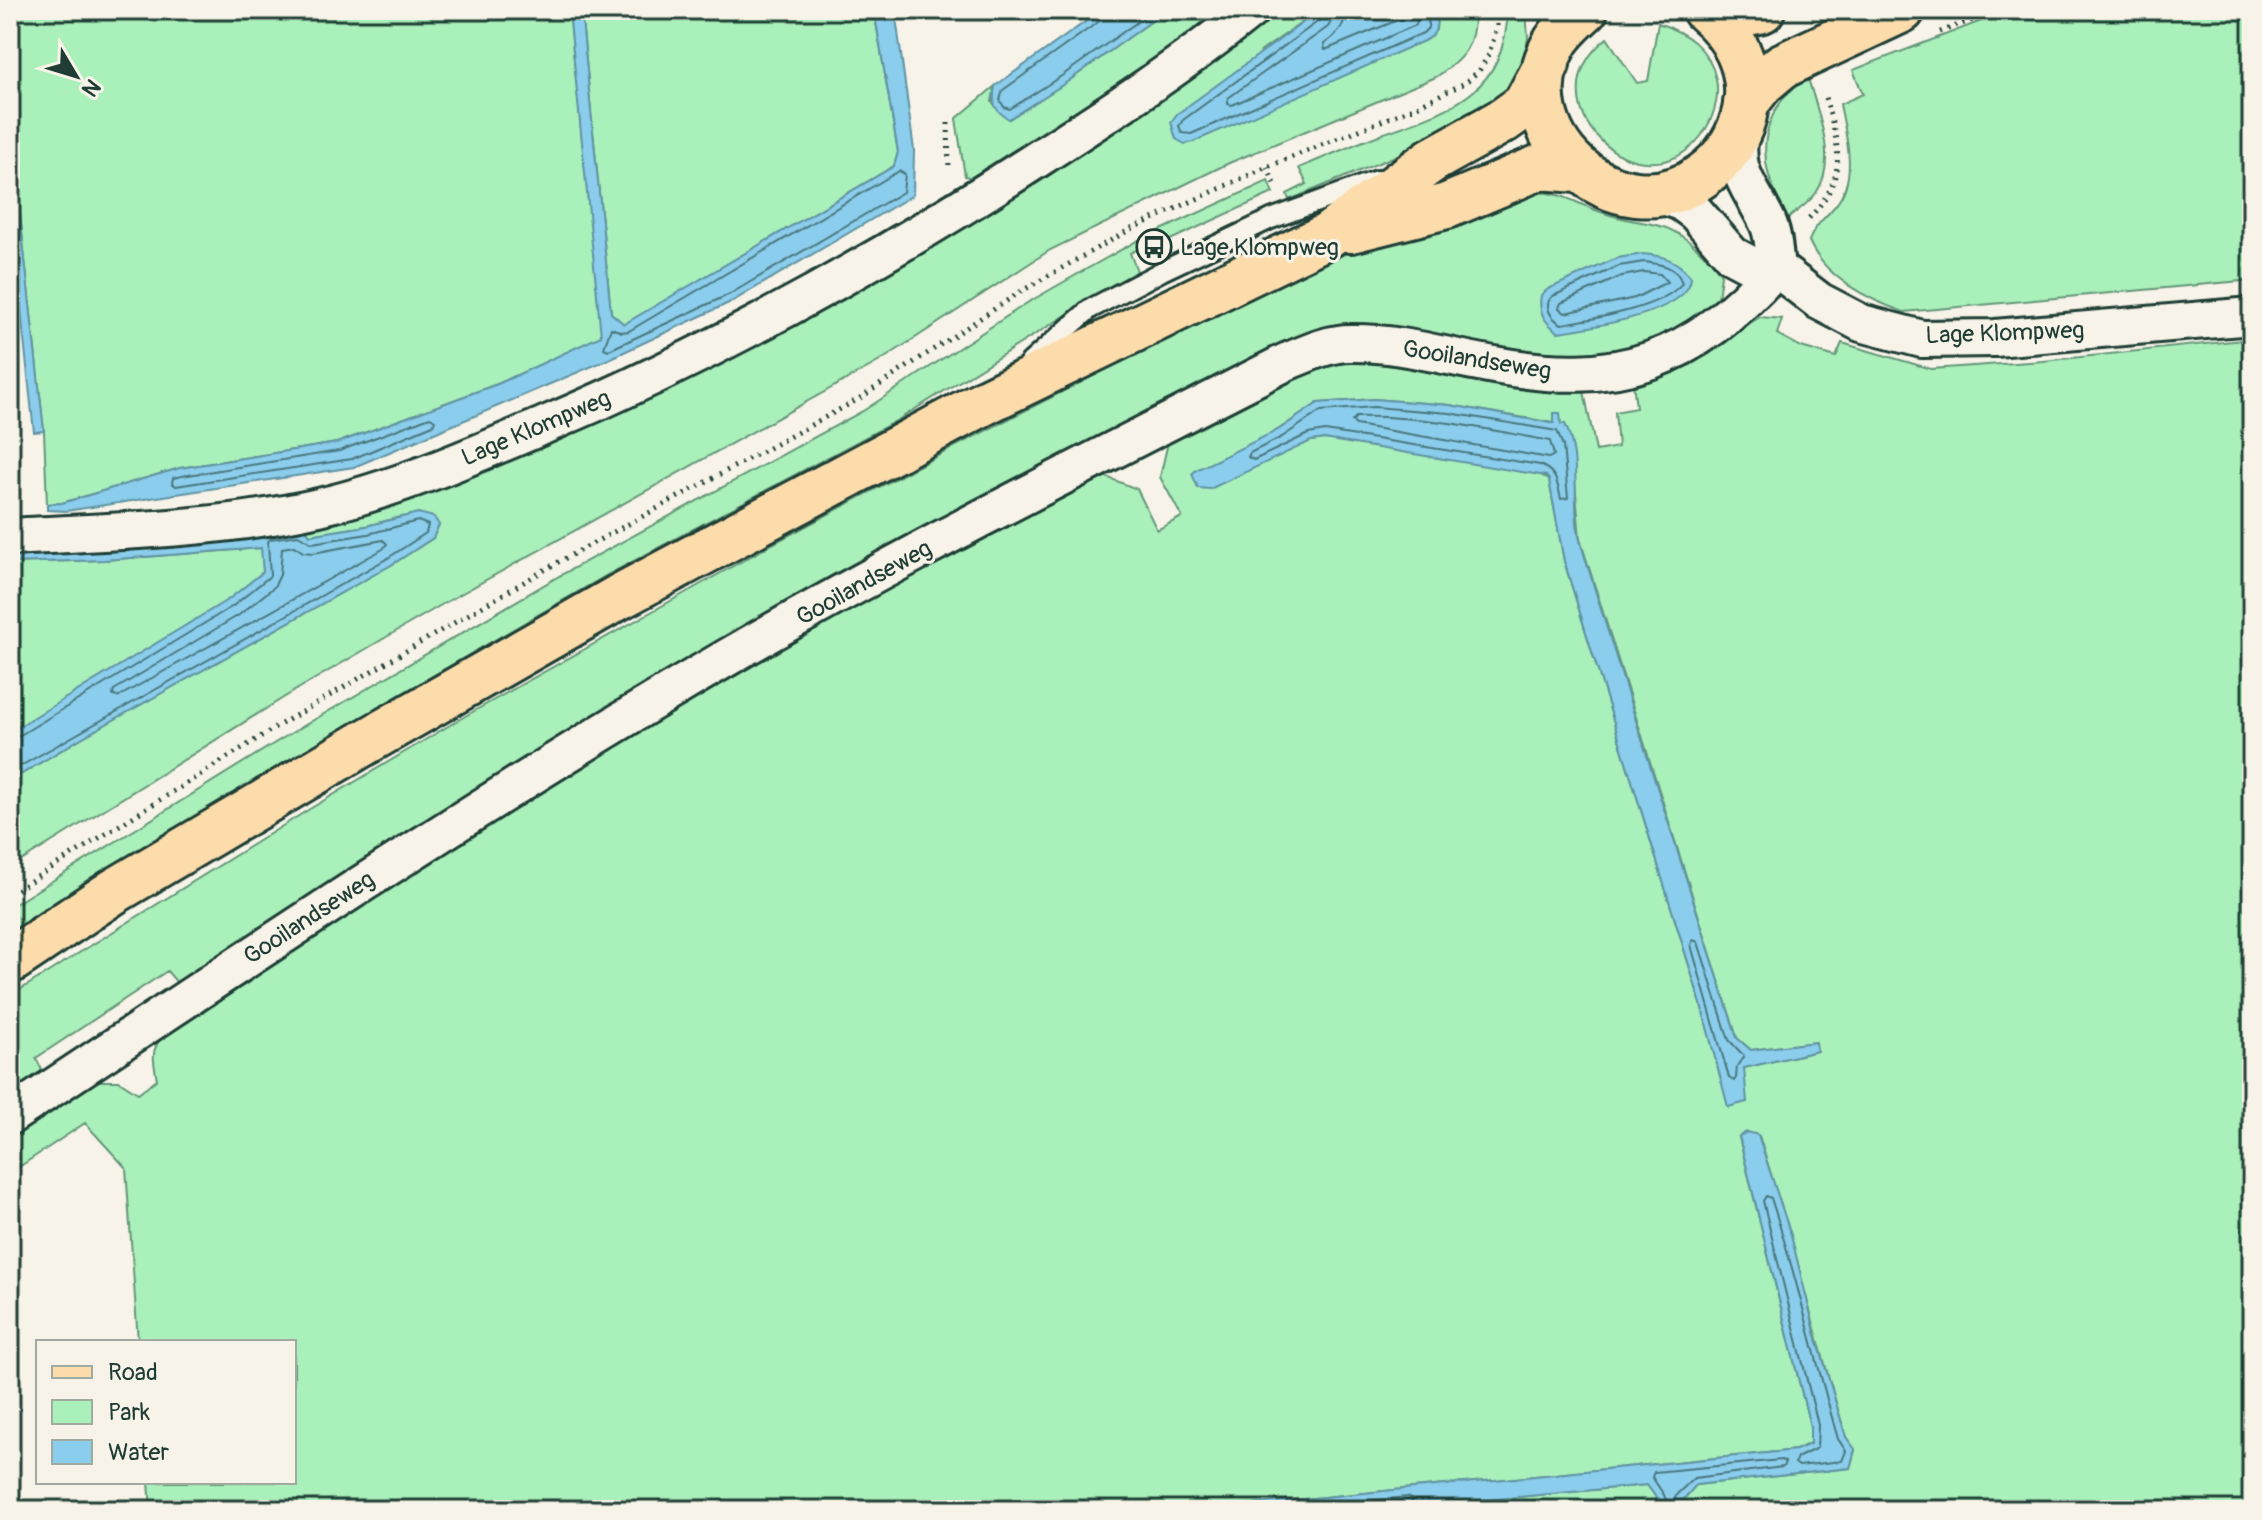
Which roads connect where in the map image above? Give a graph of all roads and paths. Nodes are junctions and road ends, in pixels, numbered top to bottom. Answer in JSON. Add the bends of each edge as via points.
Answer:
{"nodes":[{"id":1,"x":1251,"y":10,"type":"edge"},
{"id":2,"x":1497,"y":10,"type":"edge"},
{"id":3,"x":1585,"y":10,"type":"edge"},
{"id":4,"x":1705,"y":10,"type":"edge"},
{"id":5,"x":1714,"y":10,"type":"edge"},
{"id":6,"x":1762,"y":10,"type":"edge"},
{"id":7,"x":1902,"y":11,"type":"edge"},
{"id":8,"x":1549,"y":39,"type":"edge"},
{"id":9,"x":1810,"y":52,"type":"junction"},
{"id":10,"x":1744,"y":115,"type":"junction"},
{"id":11,"x":1432,"y":160,"type":"junction"},
{"id":12,"x":1267,"y":167,"type":"junction"},
{"id":13,"x":1578,"y":170,"type":"junction"},
{"id":14,"x":1646,"y":194,"type":"junction"},
{"id":15,"x":1280,"y":195,"type":"dead end"},
{"id":16,"x":1327,"y":236,"type":"junction"},
{"id":17,"x":1776,"y":268,"type":"junction"},
{"id":18,"x":2252,"y":316,"type":"edge"},
{"id":19,"x":985,"y":402,"type":"junction"},
{"id":20,"x":10,"y":537,"type":"edge"},
{"id":21,"x":10,"y":894,"type":"edge"},
{"id":22,"x":10,"y":961,"type":"edge"},
{"id":23,"x":10,"y":1116,"type":"edge"}],
"edges":[{"from":1,"to":20,"type":"street","name":"Lage Klompweg","via":[[1105,116],[949,216],[804,301],[574,413],[447,465],[321,507],[243,520]]},
{"from":2,"to":12,"type":"path","via":[[1488,56],[1463,84]]},
{"from":3,"to":8,"type":"main road"},
{"from":4,"to":10,"type":"main road","via":[[1731,36],[1740,55],[1746,78]]},
{"from":5,"to":6,"type":"main road"},
{"from":7,"to":9,"type":"main road"},
{"from":8,"to":11,"type":"main road","via":[[1525,105]]},
{"from":8,"to":13,"type":"main road","via":[[1544,108],[1561,151]]},
{"from":9,"to":10,"type":"main road","via":[[1762,83]]},
{"from":9,"to":17,"type":"path","via":[[1836,139],[1837,172],[1824,202],[1799,229]]},
{"from":10,"to":14,"type":"main road","via":[[1730,149],[1704,175],[1670,191]]},
{"from":10,"to":17,"type":"street","via":[[1738,168],[1769,226]]},
{"from":11,"to":16,"type":"main road"},
{"from":11,"to":19,"type":"lane","via":[[1271,219],[1114,296],[1090,309]]},
{"from":12,"to":15,"type":"path"},
{"from":12,"to":21,"type":"path","via":[[1131,229],[1020,292],[857,400],[540,572],[250,743]]},
{"from":13,"to":14,"type":"main road","via":[[1610,187]]},
{"from":13,"to":16,"type":"main road","via":[[1540,167],[1447,206]]},
{"from":14,"to":17,"type":"street","name":"Lage Klompweg","via":[[1681,202],[1732,255],[1751,265]]},
{"from":16,"to":19,"type":"main road"},
{"from":17,"to":18,"type":"street","name":"Lage Klompweg","via":[[1819,301],[1861,323],[1922,339],[1995,338]]},
{"from":17,"to":23,"type":"street","name":"Gooilandseweg","via":[[1748,299],[1693,341],[1665,356],[1609,372],[1545,372],[1348,343],[1286,362],[1022,497],[677,687],[368,878]]},
{"from":19,"to":22,"type":"main road","via":[[605,605],[364,743],[113,892]]}]}
